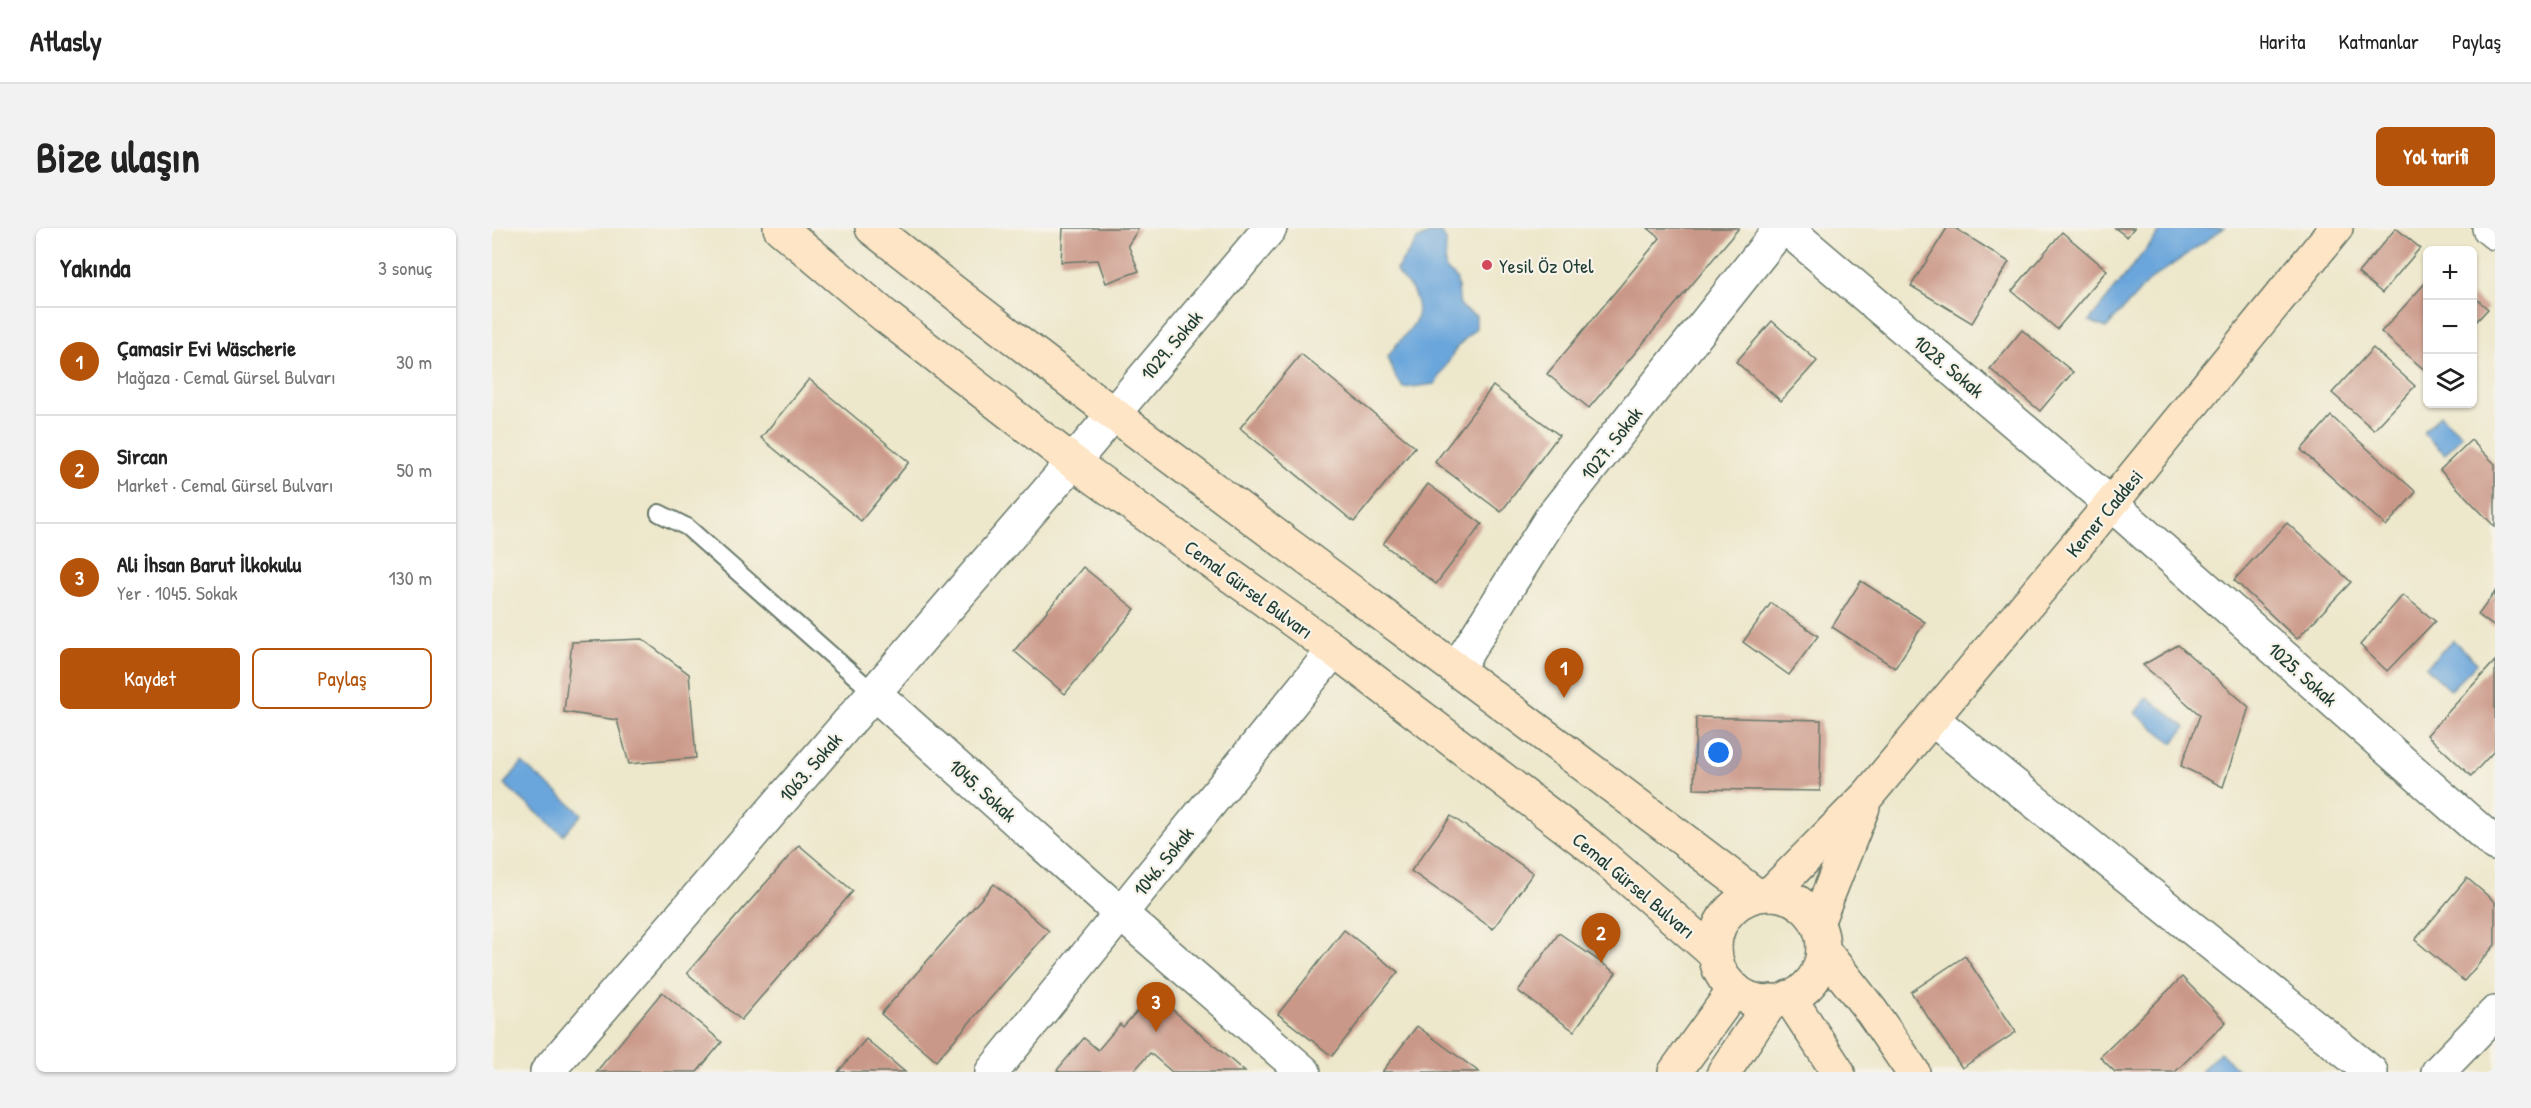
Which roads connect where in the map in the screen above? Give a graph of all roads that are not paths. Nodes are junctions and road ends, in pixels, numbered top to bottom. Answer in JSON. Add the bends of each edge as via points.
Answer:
{"nodes":[{"id":1,"x":780,"y":228,"type":"edge"},
{"id":2,"x":872,"y":228,"type":"edge"},
{"id":3,"x":1270,"y":228,"type":"edge"},
{"id":4,"x":1781,"y":228,"type":"edge"},
{"id":5,"x":1786,"y":228,"type":"edge"},
{"id":6,"x":2336,"y":228,"type":"edge"},
{"id":7,"x":2489,"y":228,"type":"edge"},
{"id":8,"x":2495,"y":233,"type":"edge"},
{"id":9,"x":1113,"y":414,"type":"junction"},
{"id":10,"x":1073,"y":462,"type":"junction"},
{"id":11,"x":2111,"y":504,"type":"junction"},
{"id":12,"x":659,"y":513,"type":"dead end"},
{"id":13,"x":1334,"y":650,"type":"junction"},
{"id":14,"x":1457,"y":668,"type":"junction"},
{"id":15,"x":874,"y":693,"type":"junction"},
{"id":16,"x":1932,"y":719,"type":"junction"},
{"id":17,"x":1869,"y":795,"type":"junction"},
{"id":18,"x":2495,"y":844,"type":"edge"},
{"id":19,"x":1763,"y":894,"type":"junction"},
{"id":20,"x":1120,"y":913,"type":"junction"},
{"id":21,"x":1820,"y":937,"type":"junction"},
{"id":22,"x":1715,"y":954,"type":"junction"},
{"id":23,"x":1735,"y":989,"type":"junction"},
{"id":24,"x":1781,"y":999,"type":"junction"},
{"id":25,"x":2495,"y":1013,"type":"edge"},
{"id":26,"x":547,"y":1072,"type":"edge"},
{"id":27,"x":992,"y":1072,"type":"edge"},
{"id":28,"x":1304,"y":1072,"type":"edge"},
{"id":29,"x":1675,"y":1072,"type":"edge"},
{"id":30,"x":1724,"y":1072,"type":"edge"},
{"id":31,"x":1838,"y":1072,"type":"edge"},
{"id":32,"x":1913,"y":1072,"type":"edge"},
{"id":33,"x":2371,"y":1072,"type":"edge"},
{"id":34,"x":2438,"y":1072,"type":"edge"}],
"edges":[{"from":1,"to":10,"type":"main road","name":"Cemal Gürsel Bulvarı","via":[[885,316]]},
{"from":2,"to":9,"type":"main road"},
{"from":3,"to":9,"type":"street","name":"1029. Sokak"},
{"from":4,"to":14,"type":"street","name":"1027. Sokak","via":[[1551,518]]},
{"from":5,"to":11,"type":"street","name":"1028. Sokak"},
{"from":6,"to":11,"type":"main road","name":"Kemer Caddesi"},
{"from":7,"to":8,"type":"street"},
{"from":9,"to":10,"type":"street","name":"1029. Sokak"},
{"from":9,"to":14,"type":"main road"},
{"from":10,"to":13,"type":"main road","name":"Cemal Gürsel Bulvarı"},
{"from":10,"to":15,"type":"street","name":"1063. Sokak"},
{"from":11,"to":16,"type":"main road","name":"Kemer Caddesi"},
{"from":11,"to":18,"type":"street","name":"1025. Sokak"},
{"from":12,"to":15,"type":"lane","name":"1045. Sokak","via":[[687,527]]},
{"from":13,"to":20,"type":"street","name":"1046. Sokak"},
{"from":13,"to":22,"type":"main road","name":"Cemal Gürsel Bulvarı","via":[[1593,848]]},
{"from":14,"to":19,"type":"main road"},
{"from":15,"to":20,"type":"street","name":"1045. Sokak"},
{"from":15,"to":26,"type":"street","name":"1063. Sokak"},
{"from":16,"to":17,"type":"main road","name":"Kemer Caddesi"},
{"from":16,"to":33,"type":"street"},
{"from":17,"to":19,"type":"main road"},
{"from":17,"to":21,"type":"main road"},
{"from":19,"to":21,"type":"main road","via":[[1797,902]]},
{"from":19,"to":22,"type":"main road","via":[[1741,901],[1729,911],[1715,939]]},
{"from":20,"to":27,"type":"street","name":"1046. Sokak"},
{"from":20,"to":28,"type":"street","name":"1045. Sokak"},
{"from":21,"to":24,"type":"main road","via":[[1820,965],[1813,978],[1802,990]]},
{"from":21,"to":32,"type":"main road"},
{"from":22,"to":23,"type":"main road","via":[[1718,968]]},
{"from":23,"to":24,"type":"main road","via":[[1759,1001]]},
{"from":23,"to":29,"type":"main road"},
{"from":24,"to":30,"type":"main road"},
{"from":24,"to":31,"type":"main road"},
{"from":25,"to":34,"type":"street"}]}
